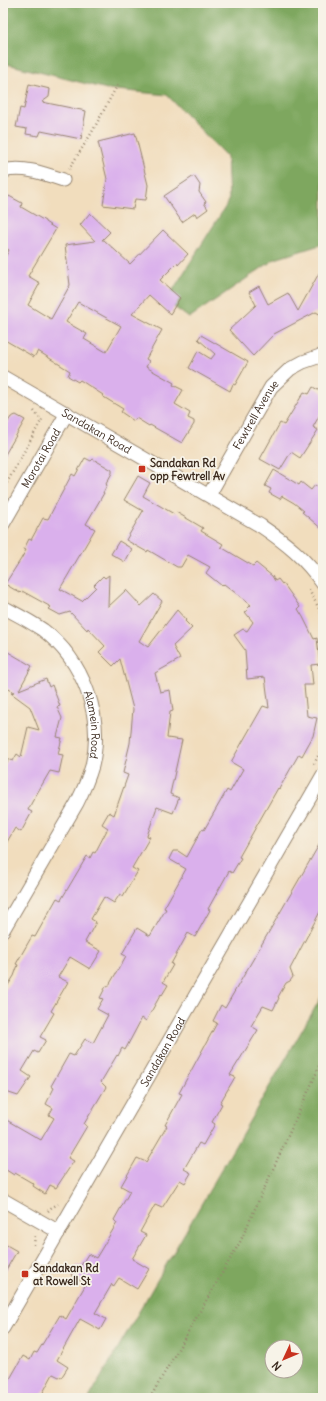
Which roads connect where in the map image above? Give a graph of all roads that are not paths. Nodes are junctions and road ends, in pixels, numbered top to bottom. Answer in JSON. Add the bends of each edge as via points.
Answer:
{"nodes":[{"id":1,"x":3,"y":171,"type":"edge"},
{"id":2,"x":63,"y":180,"type":"road end"},
{"id":3,"x":323,"y":355,"type":"edge"},
{"id":4,"x":3,"y":376,"type":"edge"},
{"id":5,"x":67,"y":414,"type":"junction"},
{"id":6,"x":209,"y":495,"type":"junction"},
{"id":7,"x":3,"y":524,"type":"edge"},
{"id":8,"x":323,"y":584,"type":"edge"},
{"id":9,"x":3,"y":607,"type":"edge"},
{"id":10,"x":323,"y":776,"type":"edge"},
{"id":11,"x":3,"y":930,"type":"edge"},
{"id":12,"x":3,"y":1200,"type":"edge"},
{"id":13,"x":58,"y":1232,"type":"junction"},
{"id":14,"x":3,"y":1328,"type":"edge"}],
"edges":[{"from":1,"to":2,"type":"street","via":[[28,169]]},
{"from":3,"to":6,"type":"street","name":"Fewtrell Avenue","via":[[290,369],[271,387]]},
{"from":4,"to":5,"type":"street","name":"Sandakan Road"},
{"from":5,"to":6,"type":"street","name":"Sandakan Road"},
{"from":5,"to":7,"type":"street","name":"Morotai Road"},
{"from":6,"to":8,"type":"street","name":"Sandakan Road","via":[[281,539],[299,554]]},
{"from":9,"to":11,"type":"street","name":"Alamein Road","via":[[43,630],[72,661],[82,677],[95,721],[95,746],[86,786]]},
{"from":10,"to":13,"type":"street","name":"Sandakan Road"},
{"from":12,"to":13,"type":"street"},
{"from":13,"to":14,"type":"street","name":"Sandakan Road"}]}
